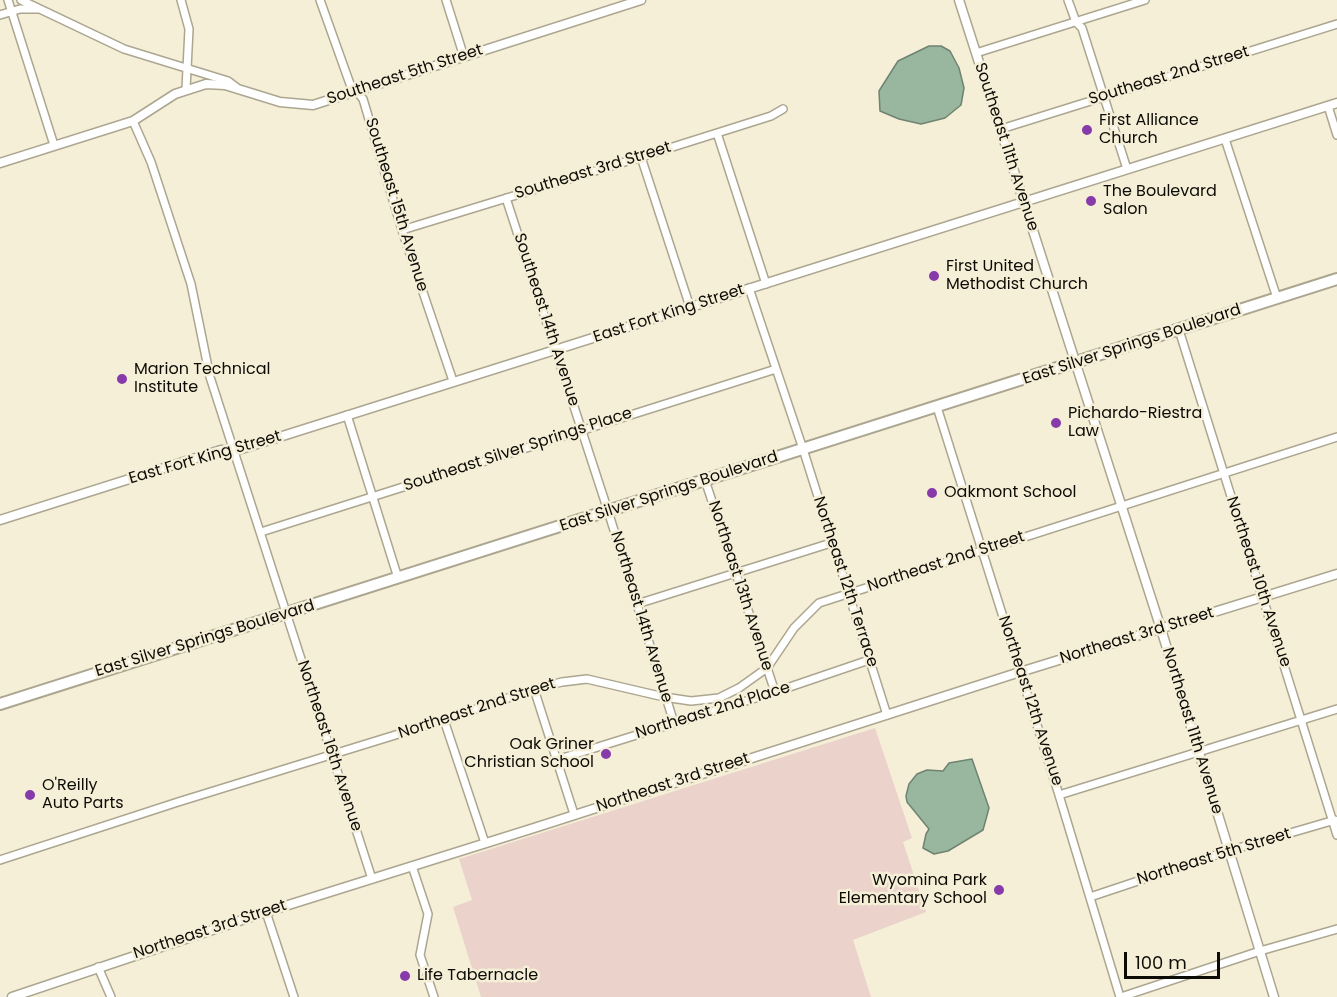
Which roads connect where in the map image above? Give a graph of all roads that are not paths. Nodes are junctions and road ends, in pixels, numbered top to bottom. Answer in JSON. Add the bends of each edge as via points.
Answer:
{"nodes":[{"id":1,"x":8,"y":0,"type":"edge"},
{"id":2,"x":21,"y":0,"type":"edge"},
{"id":3,"x":181,"y":0,"type":"edge"},
{"id":4,"x":320,"y":0,"type":"edge"},
{"id":5,"x":446,"y":0,"type":"edge"},
{"id":6,"x":959,"y":0,"type":"edge"},
{"id":7,"x":1068,"y":0,"type":"edge"},
{"id":8,"x":1145,"y":0,"type":"edge"},
{"id":9,"x":637,"y":1,"type":"edge"},
{"id":10,"x":41,"y":9,"type":"junction"},
{"id":11,"x":12,"y":12,"type":"junction"},
{"id":12,"x":0,"y":15,"type":"edge"},
{"id":13,"x":1076,"y":22,"type":"junction"},
{"id":14,"x":1337,"y":24,"type":"edge"},
{"id":15,"x":976,"y":53,"type":"junction"},
{"id":16,"x":464,"y":57,"type":"junction"},
{"id":17,"x":186,"y":69,"type":"junction"},
{"id":18,"x":186,"y":89,"type":"junction"},
{"id":19,"x":238,"y":89,"type":"junction"},
{"id":20,"x":354,"y":91,"type":"junction"},
{"id":21,"x":1102,"y":96,"type":"junction"},
{"id":22,"x":1337,"y":103,"type":"edge"},
{"id":23,"x":1328,"y":106,"type":"junction"},
{"id":24,"x":783,"y":109,"type":"dead end"},
{"id":25,"x":133,"y":121,"type":"junction"},
{"id":26,"x":1001,"y":129,"type":"junction"},
{"id":27,"x":717,"y":133,"type":"junction"},
{"id":28,"x":1337,"y":135,"type":"edge"},
{"id":29,"x":1225,"y":139,"type":"junction"},
{"id":30,"x":54,"y":146,"type":"junction"},
{"id":31,"x":641,"y":157,"type":"junction"},
{"id":32,"x":0,"y":163,"type":"edge"},
{"id":33,"x":1127,"y":169,"type":"junction"},
{"id":34,"x":506,"y":198,"type":"junction"},
{"id":35,"x":1023,"y":202,"type":"junction"},
{"id":36,"x":402,"y":230,"type":"junction"},
{"id":37,"x":1337,"y":279,"type":"edge"},
{"id":38,"x":765,"y":284,"type":"junction"},
{"id":39,"x":749,"y":288,"type":"junction"},
{"id":40,"x":1277,"y":298,"type":"junction"},
{"id":41,"x":690,"y":307,"type":"junction"},
{"id":42,"x":1179,"y":330,"type":"junction"},
{"id":43,"x":555,"y":350,"type":"junction"},
{"id":44,"x":1076,"y":363,"type":"junction"},
{"id":45,"x":776,"y":369,"type":"junction"},
{"id":46,"x":453,"y":381,"type":"junction"},
{"id":47,"x":937,"y":406,"type":"junction"},
{"id":48,"x":347,"y":415,"type":"junction"},
{"id":49,"x":582,"y":429,"type":"junction"},
{"id":50,"x":1337,"y":437,"type":"edge"},
{"id":51,"x":803,"y":449,"type":"junction"},
{"id":52,"x":235,"y":451,"type":"junction"},
{"id":53,"x":1223,"y":474,"type":"junction"},
{"id":54,"x":705,"y":480,"type":"junction"},
{"id":55,"x":373,"y":496,"type":"junction"},
{"id":56,"x":1120,"y":506,"type":"junction"},
{"id":57,"x":609,"y":511,"type":"junction"},
{"id":58,"x":0,"y":520,"type":"edge"},
{"id":59,"x":261,"y":532,"type":"junction"},
{"id":60,"x":831,"y":543,"type":"junction"},
{"id":61,"x":982,"y":551,"type":"junction"},
{"id":62,"x":735,"y":574,"type":"junction"},
{"id":63,"x":1337,"y":574,"type":"edge"},
{"id":64,"x":398,"y":578,"type":"junction"},
{"id":65,"x":848,"y":594,"type":"junction"},
{"id":66,"x":1263,"y":597,"type":"junction"},
{"id":67,"x":637,"y":604,"type":"junction"},
{"id":68,"x":287,"y":613,"type":"junction"},
{"id":69,"x":1161,"y":629,"type":"junction"},
{"id":70,"x":869,"y":660,"type":"junction"},
{"id":71,"x":767,"y":668,"type":"junction"},
{"id":72,"x":1020,"y":672,"type":"junction"},
{"id":73,"x":534,"y":689,"type":"junction"},
{"id":74,"x":775,"y":692,"type":"junction"},
{"id":75,"x":722,"y":696,"type":"junction"},
{"id":76,"x":664,"y":697,"type":"junction"},
{"id":77,"x":0,"y":704,"type":"edge"},
{"id":78,"x":726,"y":707,"type":"junction"},
{"id":79,"x":1337,"y":709,"type":"edge"},
{"id":80,"x":887,"y":715,"type":"junction"},
{"id":81,"x":444,"y":720,"type":"junction"},
{"id":82,"x":1302,"y":720,"type":"junction"},
{"id":83,"x":674,"y":723,"type":"junction"},
{"id":84,"x":1198,"y":753,"type":"junction"},
{"id":85,"x":332,"y":754,"type":"junction"},
{"id":86,"x":556,"y":760,"type":"junction"},
{"id":87,"x":1059,"y":795,"type":"junction"},
{"id":88,"x":574,"y":814,"type":"junction"},
{"id":89,"x":1335,"y":820,"type":"edge"},
{"id":90,"x":1337,"y":835,"type":"edge"},
{"id":91,"x":485,"y":843,"type":"junction"},
{"id":92,"x":1228,"y":851,"type":"junction"},
{"id":93,"x":0,"y":860,"type":"edge"},
{"id":94,"x":412,"y":866,"type":"junction"},
{"id":95,"x":372,"y":879,"type":"junction"},
{"id":96,"x":1090,"y":897,"type":"junction"},
{"id":97,"x":266,"y":912,"type":"junction"},
{"id":98,"x":1337,"y":929,"type":"edge"},
{"id":99,"x":1260,"y":951,"type":"junction"},
{"id":100,"x":98,"y":967,"type":"junction"},
{"id":101,"x":12,"y":997,"type":"edge"},
{"id":102,"x":111,"y":997,"type":"edge"},
{"id":103,"x":294,"y":997,"type":"edge"},
{"id":104,"x":434,"y":997,"type":"edge"},
{"id":105,"x":1120,"y":997,"type":"edge"},
{"id":106,"x":1274,"y":997,"type":"edge"}],
"edges":[{"from":1,"to":11,"type":"street"},
{"from":2,"to":10,"type":"street"},
{"from":3,"to":17,"type":"street","via":[[189,29]]},
{"from":4,"to":20,"type":"street","name":"Southeast 15th Avenue"},
{"from":5,"to":16,"type":"street"},
{"from":6,"to":15,"type":"street","name":"Southeast 11th Avenue"},
{"from":7,"to":13,"type":"street"},
{"from":8,"to":13,"type":"street"},
{"from":9,"to":16,"type":"street","name":"Southeast 5th Street"},
{"from":10,"to":11,"type":"street"},
{"from":10,"to":17,"type":"street","via":[[124,49]]},
{"from":11,"to":12,"type":"street"},
{"from":11,"to":30,"type":"street"},
{"from":13,"to":15,"type":"street"},
{"from":13,"to":21,"type":"street","via":[[1082,28]]},
{"from":14,"to":21,"type":"street","name":"Southeast 2nd Street"},
{"from":15,"to":26,"type":"street","name":"Southeast 11th Avenue"},
{"from":16,"to":20,"type":"street","name":"Southeast 5th Street"},
{"from":17,"to":18,"type":"street"},
{"from":17,"to":19,"type":"street","via":[[228,81]]},
{"from":18,"to":19,"type":"street","name":"Southeast 5th Street","via":[[206,84]]},
{"from":18,"to":25,"type":"street","name":"Southeast 5th Street"},
{"from":19,"to":20,"type":"street","name":"Southeast 5th Street","via":[[279,102],[313,105]]},
{"from":20,"to":36,"type":"street","name":"Southeast 15th Avenue","via":[[363,99]]},
{"from":21,"to":26,"type":"street","name":"Southeast 2nd Street"},
{"from":21,"to":33,"type":"street"},
{"from":22,"to":23,"type":"street","name":"East Fort King Street"},
{"from":23,"to":28,"type":"street"},
{"from":23,"to":29,"type":"street","name":"East Fort King Street"},
{"from":24,"to":27,"type":"street","name":"Southeast 3rd Street"},
{"from":25,"to":30,"type":"street","name":"Southeast 5th Street"},
{"from":25,"to":52,"type":"street","name":"Northeast 16th Avenue","via":[[192,284],[210,377]]},
{"from":26,"to":35,"type":"street","name":"Southeast 11th Avenue"},
{"from":27,"to":31,"type":"street","name":"Southeast 3rd Street"},
{"from":27,"to":38,"type":"street"},
{"from":29,"to":33,"type":"street","name":"East Fort King Street"},
{"from":29,"to":40,"type":"street"},
{"from":30,"to":32,"type":"street","name":"Southeast 5th Street"},
{"from":31,"to":34,"type":"street","name":"Southeast 3rd Street"},
{"from":31,"to":41,"type":"street"},
{"from":33,"to":35,"type":"street","name":"East Fort King Street"},
{"from":34,"to":36,"type":"street","name":"Southeast 3rd Street"},
{"from":34,"to":43,"type":"street","name":"Southeast 14th Avenue"},
{"from":35,"to":38,"type":"street","name":"East Fort King Street"},
{"from":35,"to":44,"type":"street","name":"Southeast 11th Avenue"},
{"from":36,"to":46,"type":"street","name":"Southeast 15th Avenue"},
{"from":37,"to":40,"type":"main road","name":"East Silver Springs Boulevard"},
{"from":38,"to":39,"type":"street","name":"East Fort King Street"},
{"from":39,"to":41,"type":"street","name":"East Fort King Street"},
{"from":39,"to":45,"type":"street","name":"Northeast 12th Terrace"},
{"from":40,"to":42,"type":"main road","name":"East Silver Springs Boulevard"},
{"from":41,"to":43,"type":"street","name":"East Fort King Street"},
{"from":42,"to":44,"type":"main road","name":"East Silver Springs Boulevard"},
{"from":42,"to":53,"type":"street","name":"Northeast 10th Avenue"},
{"from":43,"to":46,"type":"street","name":"East Fort King Street"},
{"from":43,"to":49,"type":"street","name":"Southeast 14th Avenue"},
{"from":44,"to":47,"type":"main road","name":"East Silver Springs Boulevard"},
{"from":44,"to":56,"type":"street","name":"Northeast 11th Avenue"},
{"from":45,"to":49,"type":"street","name":"Southeast Silver Springs Place"},
{"from":45,"to":51,"type":"street","name":"Northeast 12th Terrace"},
{"from":46,"to":48,"type":"street","name":"East Fort King Street"},
{"from":47,"to":51,"type":"main road","name":"East Silver Springs Boulevard"},
{"from":47,"to":61,"type":"street","name":"Northeast 12th Avenue"},
{"from":48,"to":52,"type":"street","name":"East Fort King Street"},
{"from":48,"to":55,"type":"street"},
{"from":49,"to":55,"type":"street","name":"Southeast Silver Springs Place"},
{"from":49,"to":57,"type":"street","name":"Southeast 14th Avenue"},
{"from":50,"to":53,"type":"street","name":"Northeast 2nd Street"},
{"from":51,"to":54,"type":"main road","name":"East Silver Springs Boulevard"},
{"from":51,"to":60,"type":"street","name":"Northeast 12th Terrace"},
{"from":52,"to":58,"type":"street","name":"East Fort King Street","via":[[221,450]]},
{"from":52,"to":59,"type":"street","name":"Northeast 16th Avenue"},
{"from":53,"to":56,"type":"street","name":"Northeast 2nd Street"},
{"from":53,"to":66,"type":"street","name":"Northeast 10th Avenue"},
{"from":54,"to":57,"type":"main road","name":"East Silver Springs Boulevard"},
{"from":54,"to":62,"type":"street","name":"Northeast 13th Avenue"},
{"from":55,"to":59,"type":"street","name":"Southeast Silver Springs Place"},
{"from":55,"to":64,"type":"street"},
{"from":56,"to":61,"type":"street","name":"Northeast 2nd Street"},
{"from":56,"to":69,"type":"street","name":"Northeast 11th Avenue"},
{"from":57,"to":64,"type":"main road","name":"East Silver Springs Boulevard"},
{"from":57,"to":67,"type":"street","name":"Northeast 14th Avenue"},
{"from":59,"to":68,"type":"street","name":"Northeast 16th Avenue"},
{"from":60,"to":62,"type":"street"},
{"from":60,"to":65,"type":"street","name":"Northeast 12th Terrace"},
{"from":61,"to":65,"type":"street","name":"Northeast 2nd Street"},
{"from":61,"to":72,"type":"street","name":"Northeast 12th Avenue"},
{"from":62,"to":67,"type":"street"},
{"from":62,"to":71,"type":"street","name":"Northeast 13th Avenue"},
{"from":63,"to":66,"type":"street","name":"Northeast 3rd Street"},
{"from":64,"to":68,"type":"main road","name":"East Silver Springs Boulevard"},
{"from":65,"to":70,"type":"street","name":"Northeast 12th Terrace"},
{"from":65,"to":71,"type":"street","name":"Northeast 2nd Street","via":[[819,603],[794,628]]},
{"from":66,"to":69,"type":"street","name":"Northeast 3rd Street"},
{"from":66,"to":82,"type":"street","name":"Northeast 10th Avenue"},
{"from":67,"to":76,"type":"street","name":"Northeast 14th Avenue"},
{"from":68,"to":77,"type":"main road","name":"East Silver Springs Boulevard"},
{"from":68,"to":85,"type":"street","name":"Northeast 16th Avenue"},
{"from":69,"to":72,"type":"street","name":"Northeast 3rd Street"},
{"from":69,"to":84,"type":"street","name":"Northeast 11th Avenue"},
{"from":70,"to":74,"type":"street","name":"Northeast 2nd Place"},
{"from":70,"to":80,"type":"street","name":"Northeast 12th Terrace"},
{"from":71,"to":74,"type":"street","name":"Northeast 13th Avenue"},
{"from":71,"to":75,"type":"street","name":"Northeast 2nd Street"},
{"from":72,"to":80,"type":"street","name":"Northeast 3rd Street"},
{"from":72,"to":87,"type":"street","name":"Northeast 12th Avenue"},
{"from":73,"to":76,"type":"street","name":"Northeast 2nd Street","via":[[587,679]]},
{"from":73,"to":81,"type":"street","name":"Northeast 2nd Street"},
{"from":73,"to":86,"type":"street"},
{"from":74,"to":78,"type":"street","name":"Northeast 2nd Place"},
{"from":75,"to":76,"type":"street","name":"Northeast 2nd Street","via":[[691,701]]},
{"from":75,"to":78,"type":"street"},
{"from":76,"to":83,"type":"street","name":"Northeast 14th Avenue"},
{"from":78,"to":83,"type":"street","name":"Northeast 2nd Place"},
{"from":79,"to":82,"type":"street"},
{"from":80,"to":88,"type":"street","name":"Northeast 3rd Street"},
{"from":81,"to":85,"type":"street","name":"Northeast 2nd Street"},
{"from":81,"to":91,"type":"street"},
{"from":82,"to":84,"type":"street"},
{"from":82,"to":89,"type":"street","name":"Northeast 10th Avenue"},
{"from":83,"to":86,"type":"street","name":"Northeast 2nd Place"},
{"from":84,"to":87,"type":"street"},
{"from":84,"to":92,"type":"street","name":"Northeast 11th Avenue"},
{"from":85,"to":93,"type":"street","name":"Northeast 2nd Street"},
{"from":85,"to":95,"type":"street","name":"Northeast 16th Avenue"},
{"from":86,"to":88,"type":"street"},
{"from":87,"to":96,"type":"street","name":"Northeast 12th Avenue"},
{"from":88,"to":91,"type":"street","name":"Northeast 3rd Street"},
{"from":89,"to":90,"type":"street","name":"Northeast 10th Avenue"},
{"from":89,"to":92,"type":"street","name":"Northeast 5th Street"},
{"from":91,"to":94,"type":"street","name":"Northeast 3rd Street"},
{"from":92,"to":96,"type":"street","name":"Northeast 5th Street"},
{"from":92,"to":99,"type":"street","name":"Northeast 11th Avenue"},
{"from":94,"to":95,"type":"street","name":"Northeast 3rd Street"},
{"from":94,"to":104,"type":"street","via":[[428,914],[420,955]]},
{"from":95,"to":97,"type":"street","name":"Northeast 3rd Street"},
{"from":96,"to":105,"type":"street","name":"Northeast 12th Avenue"},
{"from":97,"to":100,"type":"street","name":"Northeast 3rd Street"},
{"from":97,"to":103,"type":"street"},
{"from":98,"to":99,"type":"street"},
{"from":99,"to":105,"type":"street"},
{"from":99,"to":106,"type":"street","name":"Northeast 11th Avenue"},
{"from":100,"to":101,"type":"street","name":"Northeast 3rd Street"},
{"from":100,"to":102,"type":"street"}]}
